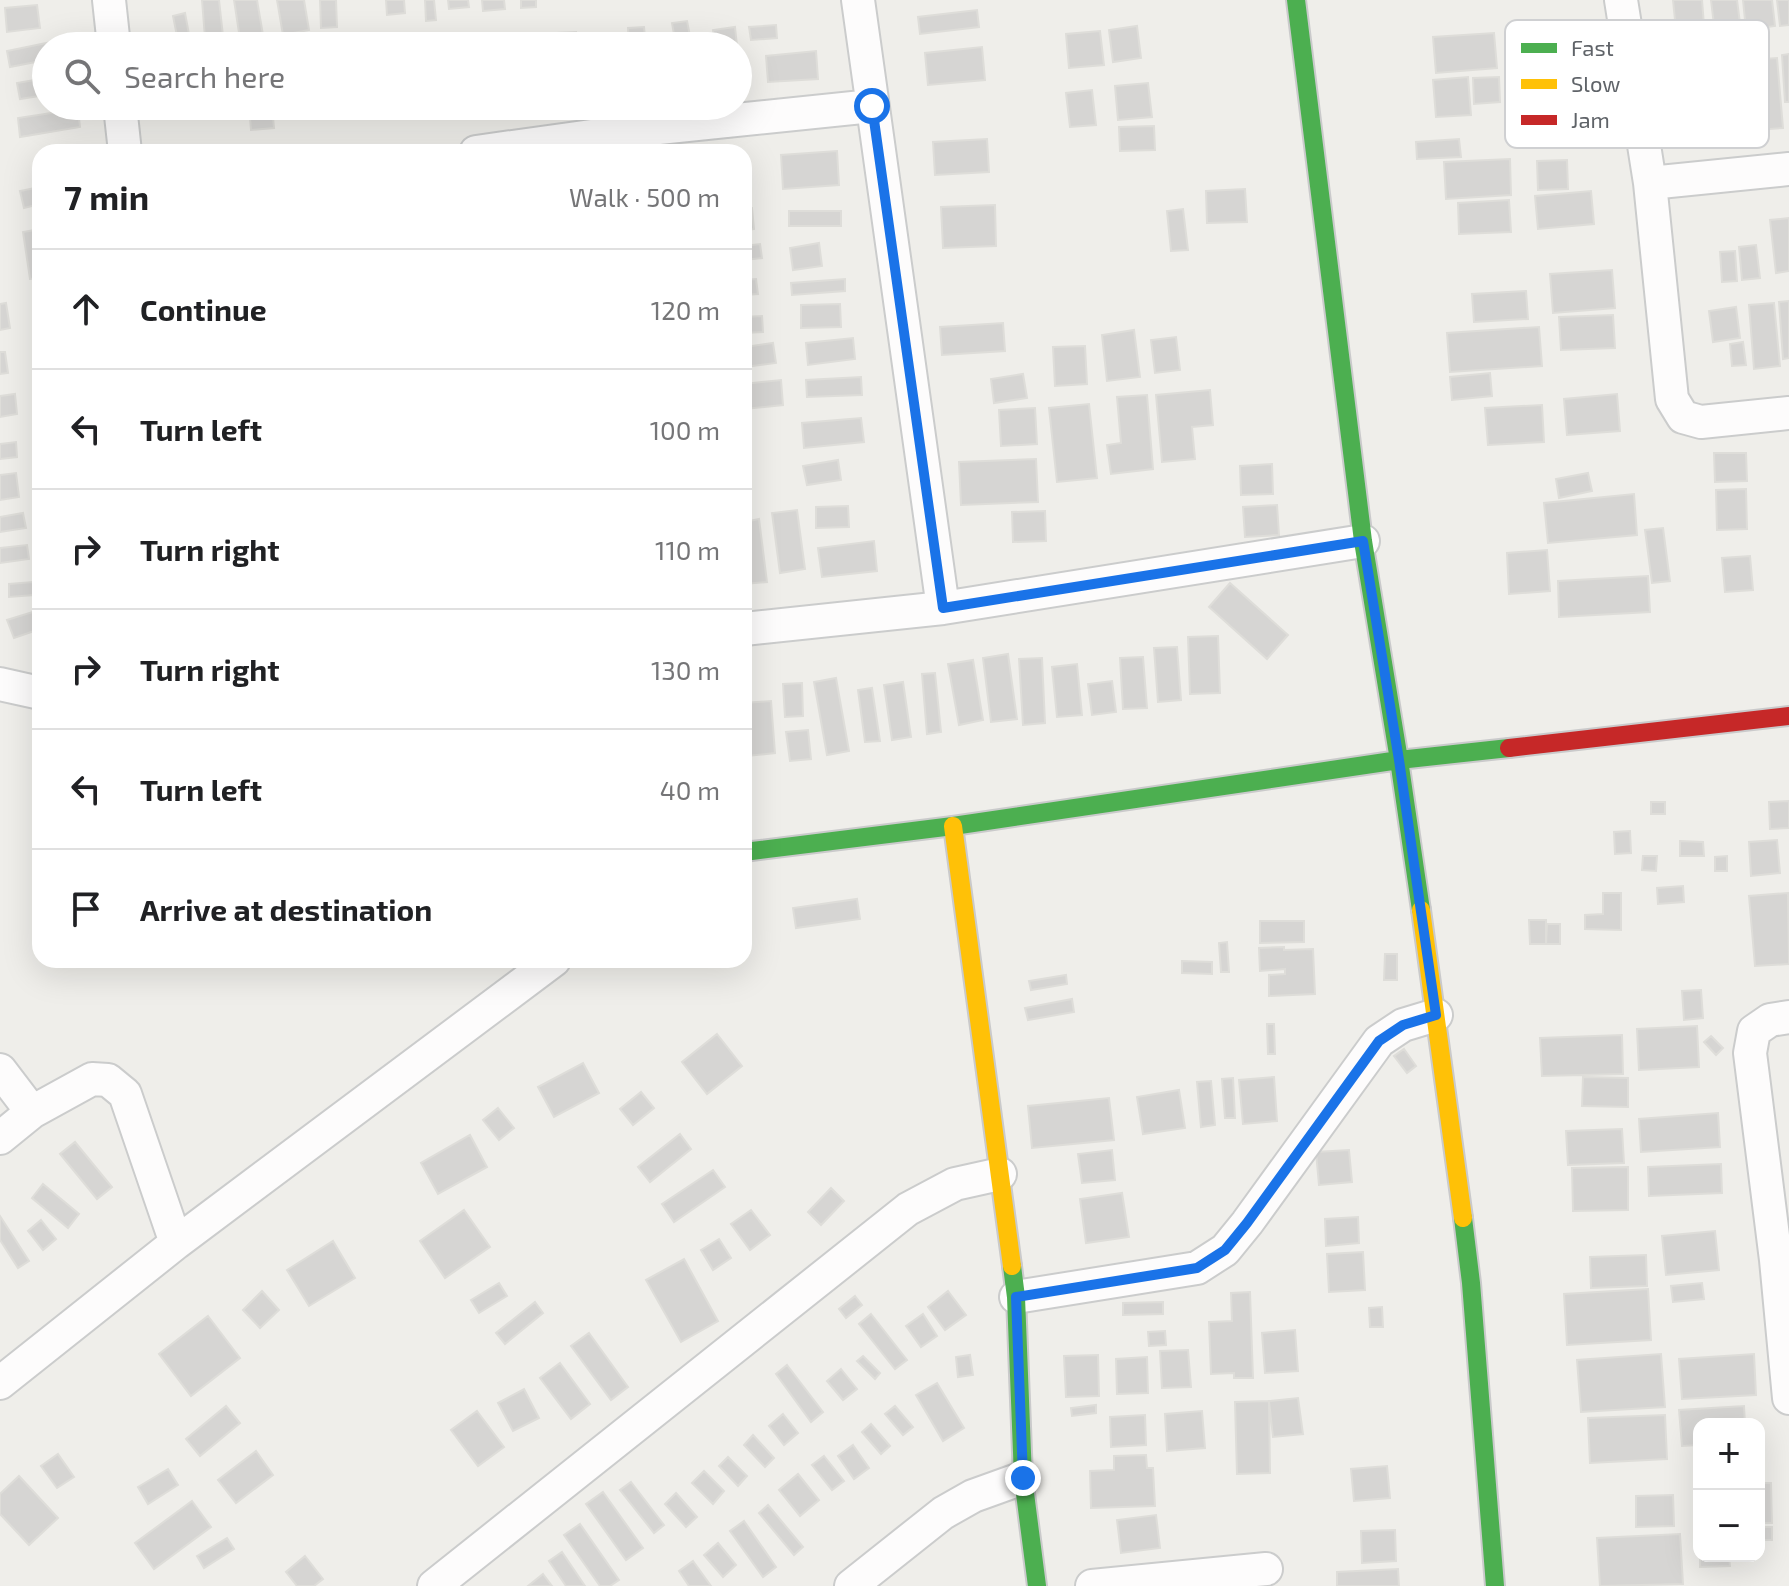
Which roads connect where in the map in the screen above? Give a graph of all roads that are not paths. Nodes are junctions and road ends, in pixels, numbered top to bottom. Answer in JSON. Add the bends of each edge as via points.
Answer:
{"nodes":[{"id":1,"x":109,"y":0,"type":"edge"},
{"id":2,"x":858,"y":0,"type":"edge"},
{"id":3,"x":1296,"y":0,"type":"edge"},
{"id":4,"x":1621,"y":0,"type":"edge"},
{"id":5,"x":1624,"y":20,"type":"edge"},
{"id":6,"x":112,"y":32,"type":"edge"},
{"id":7,"x":872,"y":106,"type":"junction"},
{"id":8,"x":122,"y":120,"type":"edge"},
{"id":9,"x":621,"y":142,"type":"edge"},
{"id":10,"x":124,"y":144,"type":"edge"},
{"id":11,"x":592,"y":144,"type":"edge"},
{"id":12,"x":1644,"y":148,"type":"edge"},
{"id":13,"x":1789,"y":169,"type":"edge"},
{"id":14,"x":1650,"y":183,"type":"junction"},
{"id":15,"x":1789,"y":413,"type":"edge"},
{"id":16,"x":1363,"y":541,"type":"junction"},
{"id":17,"x":943,"y":608,"type":"junction"},
{"id":18,"x":752,"y":628,"type":"edge"},
{"id":19,"x":0,"y":684,"type":"edge"},
{"id":20,"x":32,"y":691,"type":"edge"},
{"id":21,"x":1789,"y":716,"type":"edge"},
{"id":22,"x":1399,"y":760,"type":"junction"},
{"id":23,"x":953,"y":826,"type":"junction"},
{"id":24,"x":752,"y":851,"type":"edge"},
{"id":25,"x":543,"y":968,"type":"edge"},
{"id":26,"x":1436,"y":1015,"type":"junction"},
{"id":27,"x":1789,"y":1017,"type":"edge"},
{"id":28,"x":0,"y":1070,"type":"edge"},
{"id":29,"x":32,"y":1112,"type":"junction"},
{"id":30,"x":0,"y":1138,"type":"edge"},
{"id":31,"x":1000,"y":1174,"type":"junction"},
{"id":32,"x":176,"y":1243,"type":"junction"},
{"id":33,"x":1783,"y":1259,"type":"edge"},
{"id":34,"x":1016,"y":1297,"type":"junction"},
{"id":35,"x":0,"y":1383,"type":"edge"},
{"id":36,"x":1789,"y":1398,"type":"edge"},
{"id":37,"x":1023,"y":1478,"type":"junction"},
{"id":38,"x":1266,"y":1569,"type":"dead end"},
{"id":39,"x":434,"y":1586,"type":"edge"},
{"id":40,"x":851,"y":1586,"type":"edge"},
{"id":41,"x":1037,"y":1586,"type":"edge"},
{"id":42,"x":1092,"y":1586,"type":"edge"},
{"id":43,"x":1495,"y":1586,"type":"edge"}],
"edges":[{"from":1,"to":6,"type":"street"},
{"from":2,"to":7,"type":"street"},
{"from":3,"to":16,"type":"street"},
{"from":4,"to":5,"type":"street"},
{"from":7,"to":9,"type":"street"},
{"from":7,"to":17,"type":"street"},
{"from":8,"to":10,"type":"street"},
{"from":9,"to":11,"type":"street"},
{"from":12,"to":14,"type":"street"},
{"from":13,"to":14,"type":"street"},
{"from":14,"to":15,"type":"street","via":[[1672,399],[1683,417],[1701,422]]},
{"from":16,"to":17,"type":"street"},
{"from":16,"to":22,"type":"street"},
{"from":17,"to":18,"type":"street"},
{"from":19,"to":20,"type":"street"},
{"from":21,"to":22,"type":"street"},
{"from":22,"to":23,"type":"street"},
{"from":22,"to":26,"type":"street"},
{"from":23,"to":24,"type":"street"},
{"from":23,"to":31,"type":"street"},
{"from":25,"to":32,"type":"street"},
{"from":26,"to":34,"type":"street","via":[[1403,1025],[1379,1041],[1225,1250],[1197,1268]]},
{"from":26,"to":43,"type":"street","via":[[1471,1283]]},
{"from":27,"to":33,"type":"street","via":[[1770,1020],[1754,1031],[1750,1053]]},
{"from":28,"to":29,"type":"street"},
{"from":29,"to":30,"type":"street"},
{"from":29,"to":32,"type":"street","via":[[92,1079],[108,1080],[125,1094]]},
{"from":31,"to":34,"type":"street"},
{"from":31,"to":39,"type":"street","via":[[955,1184],[908,1209]]},
{"from":32,"to":35,"type":"street"},
{"from":33,"to":36,"type":"street"},
{"from":34,"to":37,"type":"street"},
{"from":37,"to":40,"type":"street","via":[[943,1513]]},
{"from":37,"to":41,"type":"street"},
{"from":38,"to":42,"type":"street"}]}
